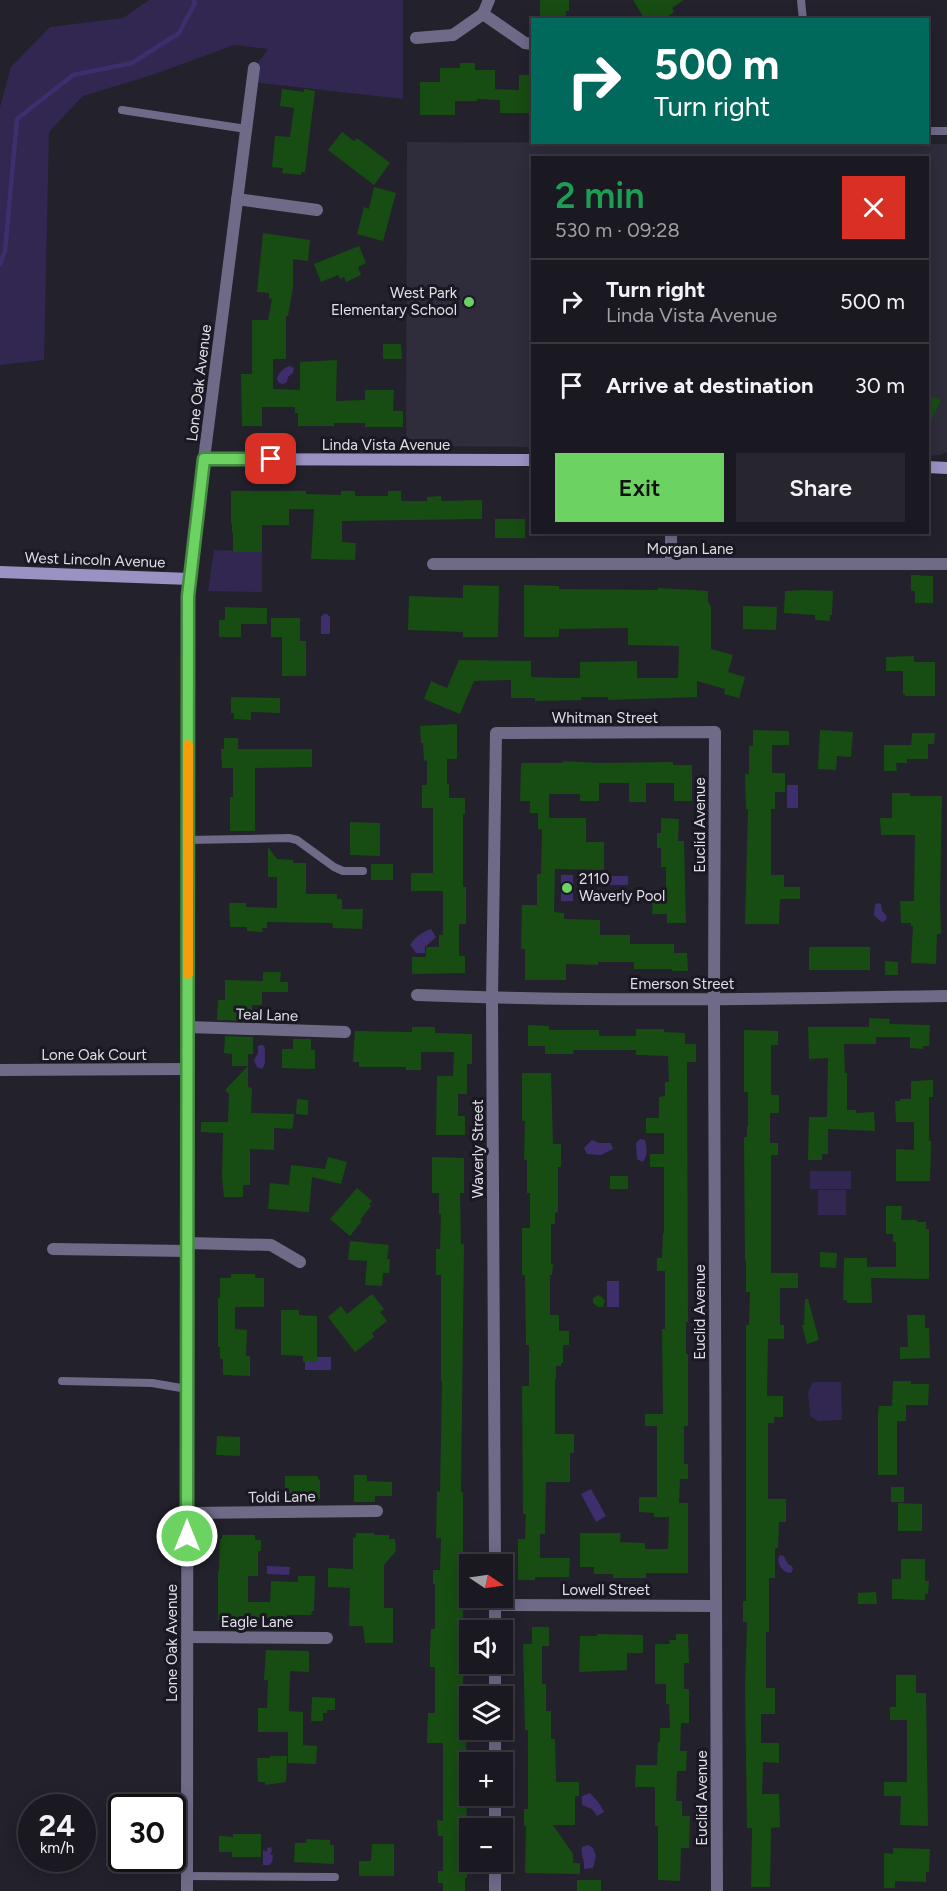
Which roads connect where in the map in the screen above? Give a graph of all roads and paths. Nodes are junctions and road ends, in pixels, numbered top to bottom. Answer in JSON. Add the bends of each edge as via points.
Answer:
{"nodes":[{"id":1,"x":489,"y":0,"type":"edge"},
{"id":2,"x":801,"y":0,"type":"edge"},
{"id":3,"x":483,"y":14,"type":"junction"},
{"id":4,"x":803,"y":18,"type":"edge"},
{"id":5,"x":416,"y":38,"type":"dead end"},
{"id":6,"x":531,"y":44,"type":"edge"},
{"id":7,"x":254,"y":68,"type":"dead end"},
{"id":8,"x":122,"y":110,"type":"dead end"},
{"id":9,"x":246,"y":129,"type":"junction"},
{"id":10,"x":929,"y":131,"type":"edge"},
{"id":11,"x":947,"y":131,"type":"edge"},
{"id":12,"x":237,"y":199,"type":"junction"},
{"id":13,"x":317,"y":210,"type":"dead end"},
{"id":14,"x":204,"y":459,"type":"junction"},
{"id":15,"x":531,"y":460,"type":"edge"},
{"id":16,"x":929,"y":467,"type":"edge"},
{"id":17,"x":947,"y":468,"type":"edge"},
{"id":18,"x":671,"y":534,"type":"edge"},
{"id":19,"x":433,"y":564,"type":"dead end"},
{"id":20,"x":671,"y":564,"type":"junction"},
{"id":21,"x":947,"y":564,"type":"edge"},
{"id":22,"x":0,"y":572,"type":"edge"},
{"id":23,"x":190,"y":579,"type":"junction"},
{"id":24,"x":715,"y":732,"type":"joint"},
{"id":25,"x":495,"y":733,"type":"joint"},
{"id":26,"x":188,"y":840,"type":"junction"},
{"id":27,"x":363,"y":871,"type":"dead end"},
{"id":28,"x":417,"y":995,"type":"dead end"},
{"id":29,"x":947,"y":996,"type":"edge"},
{"id":30,"x":492,"y":998,"type":"junction"},
{"id":31,"x":714,"y":1000,"type":"junction"},
{"id":32,"x":188,"y":1027,"type":"junction"},
{"id":33,"x":345,"y":1032,"type":"dead end"},
{"id":34,"x":187,"y":1069,"type":"junction"},
{"id":35,"x":0,"y":1070,"type":"edge"},
{"id":36,"x":188,"y":1247,"type":"junction"},
{"id":37,"x":53,"y":1249,"type":"dead end"},
{"id":38,"x":300,"y":1262,"type":"dead end"},
{"id":39,"x":62,"y":1382,"type":"dead end"},
{"id":40,"x":187,"y":1389,"type":"junction"},
{"id":41,"x":377,"y":1511,"type":"dead end"},
{"id":42,"x":187,"y":1513,"type":"junction"},
{"id":43,"x":495,"y":1554,"type":"edge"},
{"id":44,"x":513,"y":1601,"type":"edge"},
{"id":45,"x":716,"y":1606,"type":"junction"},
{"id":46,"x":187,"y":1637,"type":"junction"},
{"id":47,"x":327,"y":1638,"type":"dead end"},
{"id":48,"x":495,"y":1872,"type":"edge"},
{"id":49,"x":187,"y":1876,"type":"junction"},
{"id":50,"x":335,"y":1877,"type":"dead end"},
{"id":51,"x":187,"y":1891,"type":"edge"},
{"id":52,"x":495,"y":1891,"type":"edge"},
{"id":53,"x":717,"y":1891,"type":"edge"}],
"edges":[{"from":1,"to":3,"type":"street"},
{"from":2,"to":4,"type":"lane"},
{"from":3,"to":5,"type":"street","via":[[453,35]]},
{"from":3,"to":6,"type":"street"},
{"from":7,"to":9,"type":"street","name":"Lone Oak Avenue"},
{"from":8,"to":9,"type":"lane"},
{"from":9,"to":12,"type":"street","name":"Lone Oak Avenue"},
{"from":10,"to":11,"type":"lane"},
{"from":12,"to":13,"type":"street"},
{"from":12,"to":14,"type":"street","name":"Lone Oak Avenue"},
{"from":14,"to":15,"type":"street","name":"Linda Vista Avenue"},
{"from":14,"to":23,"type":"street","name":"Lone Oak Avenue"},
{"from":16,"to":17,"type":"street"},
{"from":18,"to":20,"type":"street"},
{"from":19,"to":20,"type":"street","name":"Morgan Lane"},
{"from":20,"to":21,"type":"street","name":"Morgan Lane"},
{"from":22,"to":23,"type":"street","name":"West Lincoln Avenue"},
{"from":23,"to":26,"type":"street","name":"Lone Oak Avenue"},
{"from":24,"to":25,"type":"street","name":"Whitman Street"},
{"from":24,"to":31,"type":"street","name":"Euclid Avenue"},
{"from":25,"to":30,"type":"street","name":"Waverly Street"},
{"from":26,"to":27,"type":"lane","via":[[289,838],[334,867]]},
{"from":26,"to":32,"type":"street","name":"Lone Oak Avenue"},
{"from":28,"to":30,"type":"street","name":"Emerson Street"},
{"from":29,"to":31,"type":"street","name":"Emerson Street"},
{"from":30,"to":31,"type":"street","name":"Emerson Street"},
{"from":30,"to":43,"type":"street","name":"Waverly Street"},
{"from":31,"to":45,"type":"street","name":"Euclid Avenue"},
{"from":32,"to":33,"type":"street","name":"Teal Lane"},
{"from":32,"to":34,"type":"street","name":"Lone Oak Avenue"},
{"from":34,"to":35,"type":"street","name":"Lone Oak Court"},
{"from":34,"to":36,"type":"street","name":"Lone Oak Avenue"},
{"from":36,"to":37,"type":"street"},
{"from":36,"to":38,"type":"street","via":[[271,1245]]},
{"from":36,"to":40,"type":"street","name":"Lone Oak Avenue"},
{"from":39,"to":40,"type":"lane","via":[[152,1383]]},
{"from":40,"to":42,"type":"street","name":"Lone Oak Avenue"},
{"from":41,"to":42,"type":"street","name":"Toldi Lane"},
{"from":42,"to":46,"type":"street","name":"Lone Oak Avenue"},
{"from":44,"to":45,"type":"street","name":"Lowell Street"},
{"from":45,"to":53,"type":"street","name":"Euclid Avenue"},
{"from":46,"to":47,"type":"street","name":"Eagle Lane"},
{"from":46,"to":49,"type":"street","name":"Lone Oak Avenue"},
{"from":48,"to":52,"type":"street"},
{"from":49,"to":50,"type":"lane"},
{"from":49,"to":51,"type":"street","name":"Lone Oak Avenue"}]}
